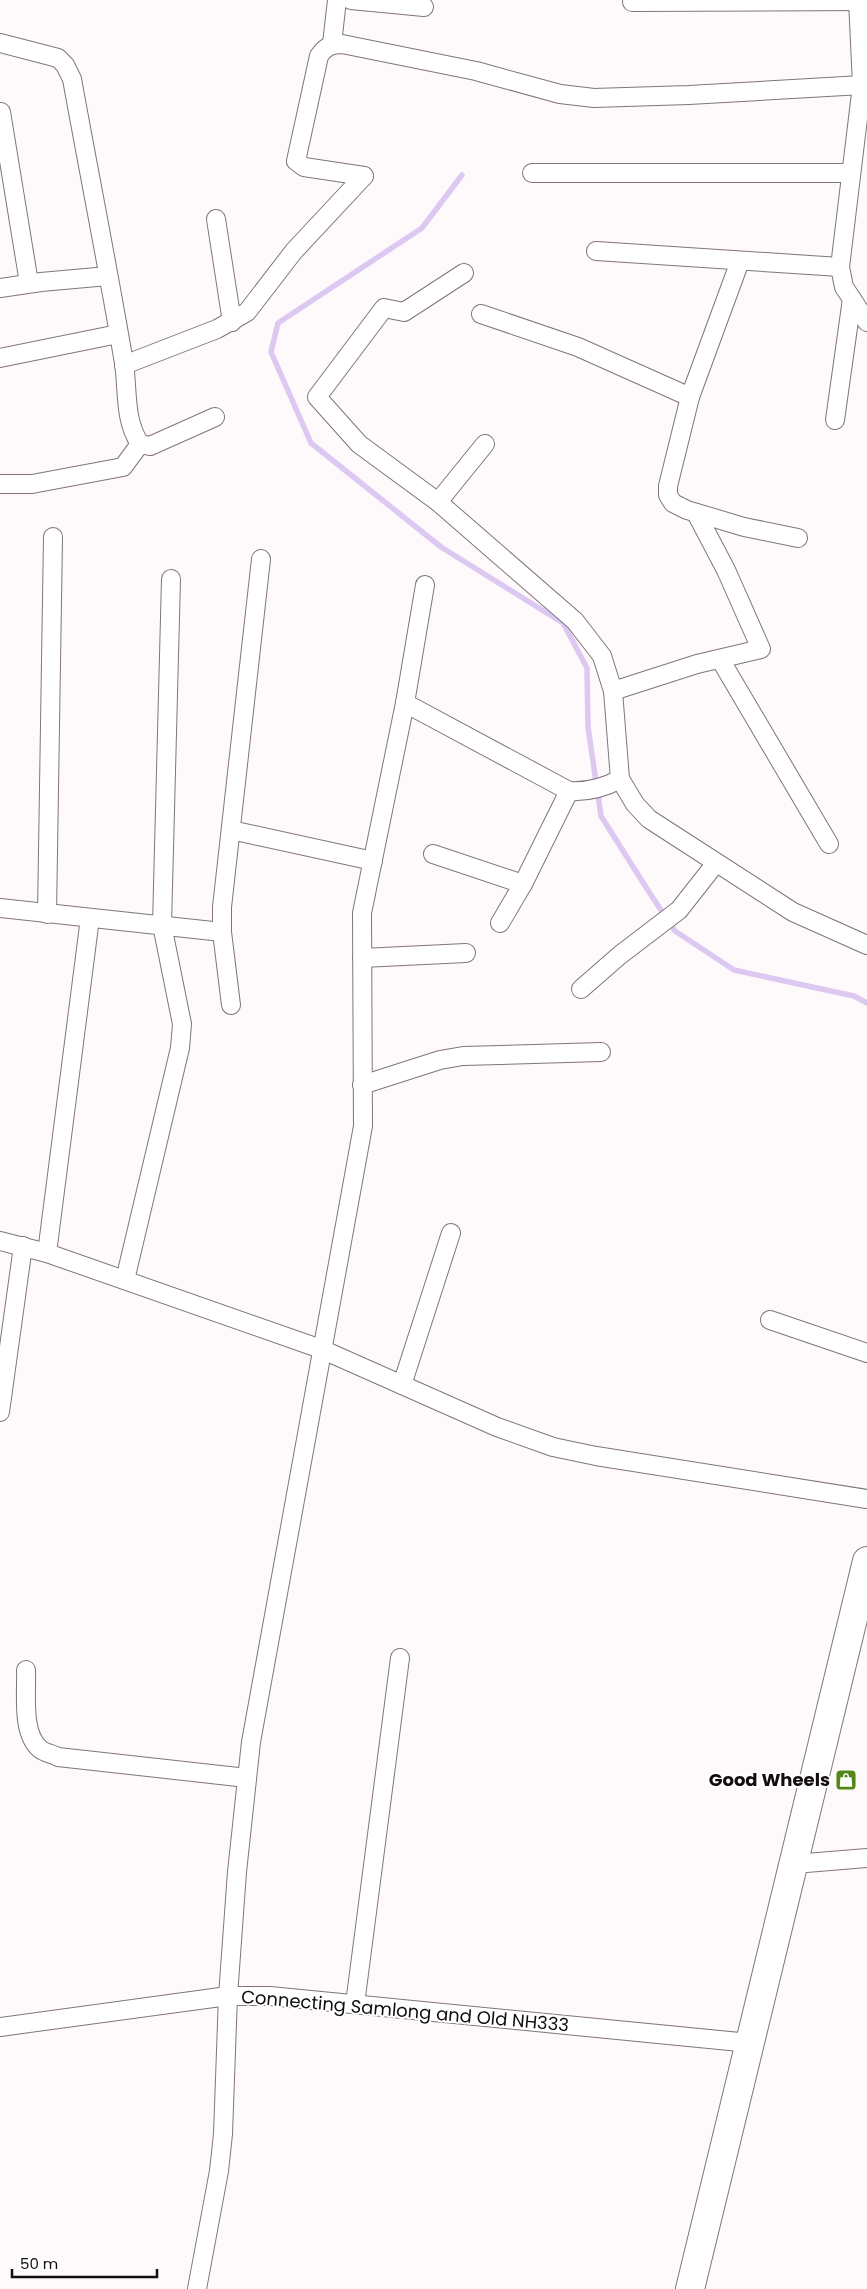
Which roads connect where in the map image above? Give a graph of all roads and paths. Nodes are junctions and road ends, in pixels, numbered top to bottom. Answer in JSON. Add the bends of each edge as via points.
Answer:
{"nodes":[{"id":1,"x":337,"y":0,"type":"edge"},
{"id":2,"x":351,"y":0,"type":"edge"},
{"id":3,"x":861,"y":1,"type":"edge"},
{"id":4,"x":632,"y":2,"type":"dead end"},
{"id":5,"x":424,"y":7,"type":"dead end"},
{"id":6,"x":0,"y":44,"type":"edge"},
{"id":7,"x":332,"y":44,"type":"junction"},
{"id":8,"x":862,"y":85,"type":"junction"},
{"id":9,"x":1,"y":112,"type":"dead end"},
{"id":10,"x":862,"y":130,"type":"edge"},
{"id":11,"x":532,"y":173,"type":"dead end"},
{"id":12,"x":851,"y":173,"type":"junction"},
{"id":13,"x":216,"y":218,"type":"dead end"},
{"id":14,"x":596,"y":251,"type":"dead end"},
{"id":15,"x":740,"y":261,"type":"junction"},
{"id":16,"x":840,"y":267,"type":"junction"},
{"id":17,"x":464,"y":274,"type":"dead end"},
{"id":18,"x":108,"y":276,"type":"junction"},
{"id":19,"x":29,"y":283,"type":"junction"},
{"id":20,"x":0,"y":288,"type":"edge"},
{"id":21,"x":852,"y":299,"type":"junction"},
{"id":22,"x":481,"y":314,"type":"dead end"},
{"id":23,"x":232,"y":322,"type":"junction"},
{"id":24,"x":867,"y":322,"type":"edge"},
{"id":25,"x":118,"y":334,"type":"junction"},
{"id":26,"x":0,"y":358,"type":"edge"},
{"id":27,"x":124,"y":365,"type":"junction"},
{"id":28,"x":690,"y":397,"type":"junction"},
{"id":29,"x":215,"y":417,"type":"dead end"},
{"id":30,"x":835,"y":420,"type":"dead end"},
{"id":31,"x":140,"y":444,"type":"junction"},
{"id":32,"x":485,"y":444,"type":"dead end"},
{"id":33,"x":0,"y":484,"type":"edge"},
{"id":34,"x":438,"y":502,"type":"junction"},
{"id":35,"x":696,"y":513,"type":"junction"},
{"id":36,"x":53,"y":537,"type":"dead end"},
{"id":37,"x":798,"y":538,"type":"dead end"},
{"id":38,"x":261,"y":559,"type":"dead end"},
{"id":39,"x":171,"y":579,"type":"dead end"},
{"id":40,"x":425,"y":586,"type":"dead end"},
{"id":41,"x":720,"y":659,"type":"junction"},
{"id":42,"x":613,"y":690,"type":"junction"},
{"id":43,"x":405,"y":703,"type":"junction"},
{"id":44,"x":613,"y":783,"type":"junction"},
{"id":45,"x":575,"y":791,"type":"junction"},
{"id":46,"x":231,"y":830,"type":"junction"},
{"id":47,"x":829,"y":844,"type":"dead end"},
{"id":48,"x":433,"y":854,"type":"dead end"},
{"id":49,"x":373,"y":861,"type":"junction"},
{"id":50,"x":716,"y":863,"type":"junction"},
{"id":51,"x":523,"y":884,"type":"junction"},
{"id":52,"x":0,"y":908,"type":"edge"},
{"id":53,"x":47,"y":914,"type":"junction"},
{"id":54,"x":90,"y":918,"type":"junction"},
{"id":55,"x":500,"y":923,"type":"dead end"},
{"id":56,"x":162,"y":925,"type":"junction"},
{"id":57,"x":222,"y":932,"type":"junction"},
{"id":58,"x":867,"y":945,"type":"edge"},
{"id":59,"x":466,"y":953,"type":"dead end"},
{"id":60,"x":362,"y":958,"type":"junction"},
{"id":61,"x":581,"y":988,"type":"dead end"},
{"id":62,"x":231,"y":1005,"type":"dead end"},
{"id":63,"x":601,"y":1052,"type":"dead end"},
{"id":64,"x":362,"y":1085,"type":"junction"},
{"id":65,"x":451,"y":1233,"type":"dead end"},
{"id":66,"x":0,"y":1241,"type":"edge"},
{"id":67,"x":23,"y":1246,"type":"junction"},
{"id":68,"x":47,"y":1253,"type":"junction"},
{"id":69,"x":125,"y":1280,"type":"junction"},
{"id":70,"x":770,"y":1320,"type":"dead end"},
{"id":71,"x":321,"y":1349,"type":"junction"},
{"id":72,"x":867,"y":1353,"type":"edge"},
{"id":73,"x":402,"y":1385,"type":"junction"},
{"id":74,"x":0,"y":1412,"type":"edge"},
{"id":75,"x":867,"y":1499,"type":"edge"},
{"id":76,"x":867,"y":1561,"type":"edge"},
{"id":77,"x":400,"y":1658,"type":"dead end"},
{"id":78,"x":26,"y":1670,"type":"dead end"},
{"id":79,"x":247,"y":1778,"type":"junction"},
{"id":80,"x":867,"y":1858,"type":"edge"},
{"id":81,"x":794,"y":1864,"type":"junction"},
{"id":82,"x":228,"y":1996,"type":"junction"},
{"id":83,"x":355,"y":2004,"type":"junction"},
{"id":84,"x":0,"y":2028,"type":"edge"},
{"id":85,"x":750,"y":2042,"type":"junction"},
{"id":86,"x":197,"y":2289,"type":"edge"},
{"id":87,"x":690,"y":2289,"type":"edge"}],
"edges":[{"from":1,"to":7,"type":"street"},
{"from":2,"to":5,"type":"street"},
{"from":3,"to":4,"type":"street"},
{"from":3,"to":8,"type":"street"},
{"from":6,"to":18,"type":"street","via":[[58,58],[72,78]]},
{"from":7,"to":8,"type":"street","via":[[476,71],[560,94],[594,98]]},
{"from":7,"to":23,"type":"street","via":[[319,56],[296,161],[304,167],[364,176],[294,251],[247,312]]},
{"from":8,"to":10,"type":"street"},
{"from":9,"to":19,"type":"street"},
{"from":10,"to":12,"type":"street"},
{"from":11,"to":12,"type":"street"},
{"from":12,"to":16,"type":"street"},
{"from":13,"to":23,"type":"street"},
{"from":14,"to":15,"type":"street"},
{"from":15,"to":16,"type":"street"},
{"from":15,"to":28,"type":"street"},
{"from":16,"to":21,"type":"street","via":[[844,287]]},
{"from":17,"to":34,"type":"street","via":[[404,312],[384,308],[317,397],[359,444]]},
{"from":18,"to":19,"type":"street"},
{"from":18,"to":25,"type":"street"},
{"from":19,"to":20,"type":"street"},
{"from":21,"to":24,"type":"street"},
{"from":21,"to":30,"type":"street"},
{"from":22,"to":28,"type":"street","via":[[578,347]]},
{"from":23,"to":27,"type":"street"},
{"from":25,"to":26,"type":"street"},
{"from":25,"to":27,"type":"street"},
{"from":27,"to":31,"type":"street","via":[[130,424]]},
{"from":28,"to":35,"type":"street","via":[[668,496],[673,503]]},
{"from":29,"to":31,"type":"street","via":[[150,446]]},
{"from":31,"to":33,"type":"street","via":[[123,467],[32,484]]},
{"from":32,"to":34,"type":"street"},
{"from":34,"to":42,"type":"street","via":[[575,621],[602,656]]},
{"from":35,"to":37,"type":"street"},
{"from":35,"to":41,"type":"street","via":[[761,649]]},
{"from":36,"to":53,"type":"street"},
{"from":38,"to":46,"type":"street"},
{"from":39,"to":56,"type":"street"},
{"from":40,"to":43,"type":"street"},
{"from":41,"to":42,"type":"street"},
{"from":41,"to":47,"type":"street"},
{"from":42,"to":44,"type":"street"},
{"from":43,"to":45,"type":"street"},
{"from":43,"to":49,"type":"street"},
{"from":44,"to":45,"type":"street"},
{"from":44,"to":50,"type":"street","via":[[649,819]]},
{"from":45,"to":51,"type":"street"},
{"from":46,"to":49,"type":"street"},
{"from":46,"to":57,"type":"street"},
{"from":48,"to":51,"type":"street"},
{"from":49,"to":60,"type":"street","via":[[362,913]]},
{"from":50,"to":58,"type":"street","via":[[793,912]]},
{"from":50,"to":61,"type":"street","via":[[679,910]]},
{"from":51,"to":55,"type":"street"},
{"from":52,"to":53,"type":"street"},
{"from":53,"to":54,"type":"street"},
{"from":54,"to":56,"type":"street"},
{"from":54,"to":68,"type":"street"},
{"from":56,"to":57,"type":"street"},
{"from":56,"to":69,"type":"street","via":[[182,1024],[180,1048]]},
{"from":57,"to":62,"type":"street"},
{"from":59,"to":60,"type":"street"},
{"from":60,"to":64,"type":"street"},
{"from":63,"to":64,"type":"street","via":[[463,1056],[440,1060]]},
{"from":64,"to":71,"type":"street","via":[[362,1126]]},
{"from":65,"to":73,"type":"street"},
{"from":66,"to":67,"type":"street"},
{"from":67,"to":68,"type":"street"},
{"from":67,"to":74,"type":"street"},
{"from":68,"to":69,"type":"street"},
{"from":69,"to":71,"type":"street"},
{"from":70,"to":72,"type":"street"},
{"from":71,"to":73,"type":"street"},
{"from":71,"to":79,"type":"street"},
{"from":73,"to":75,"type":"street","via":[[497,1426],[554,1446],[596,1456]]},
{"from":76,"to":81,"type":"main road"},
{"from":77,"to":83,"type":"street"},
{"from":78,"to":79,"type":"street","via":[[28,1730],[32,1741],[42,1750],[58,1756]]},
{"from":79,"to":82,"type":"street"},
{"from":80,"to":81,"type":"street"},
{"from":81,"to":85,"type":"main road"},
{"from":82,"to":83,"type":"street","name":"Connecting Samlong and Old NH333","via":[[270,1996]]},
{"from":82,"to":84,"type":"street","name":"Connecting Samlong and Old NH333"},
{"from":82,"to":86,"type":"street","via":[[219,2171]]},
{"from":83,"to":85,"type":"street","name":"Connecting Samlong and Old NH333"},
{"from":85,"to":87,"type":"main road"}]}
